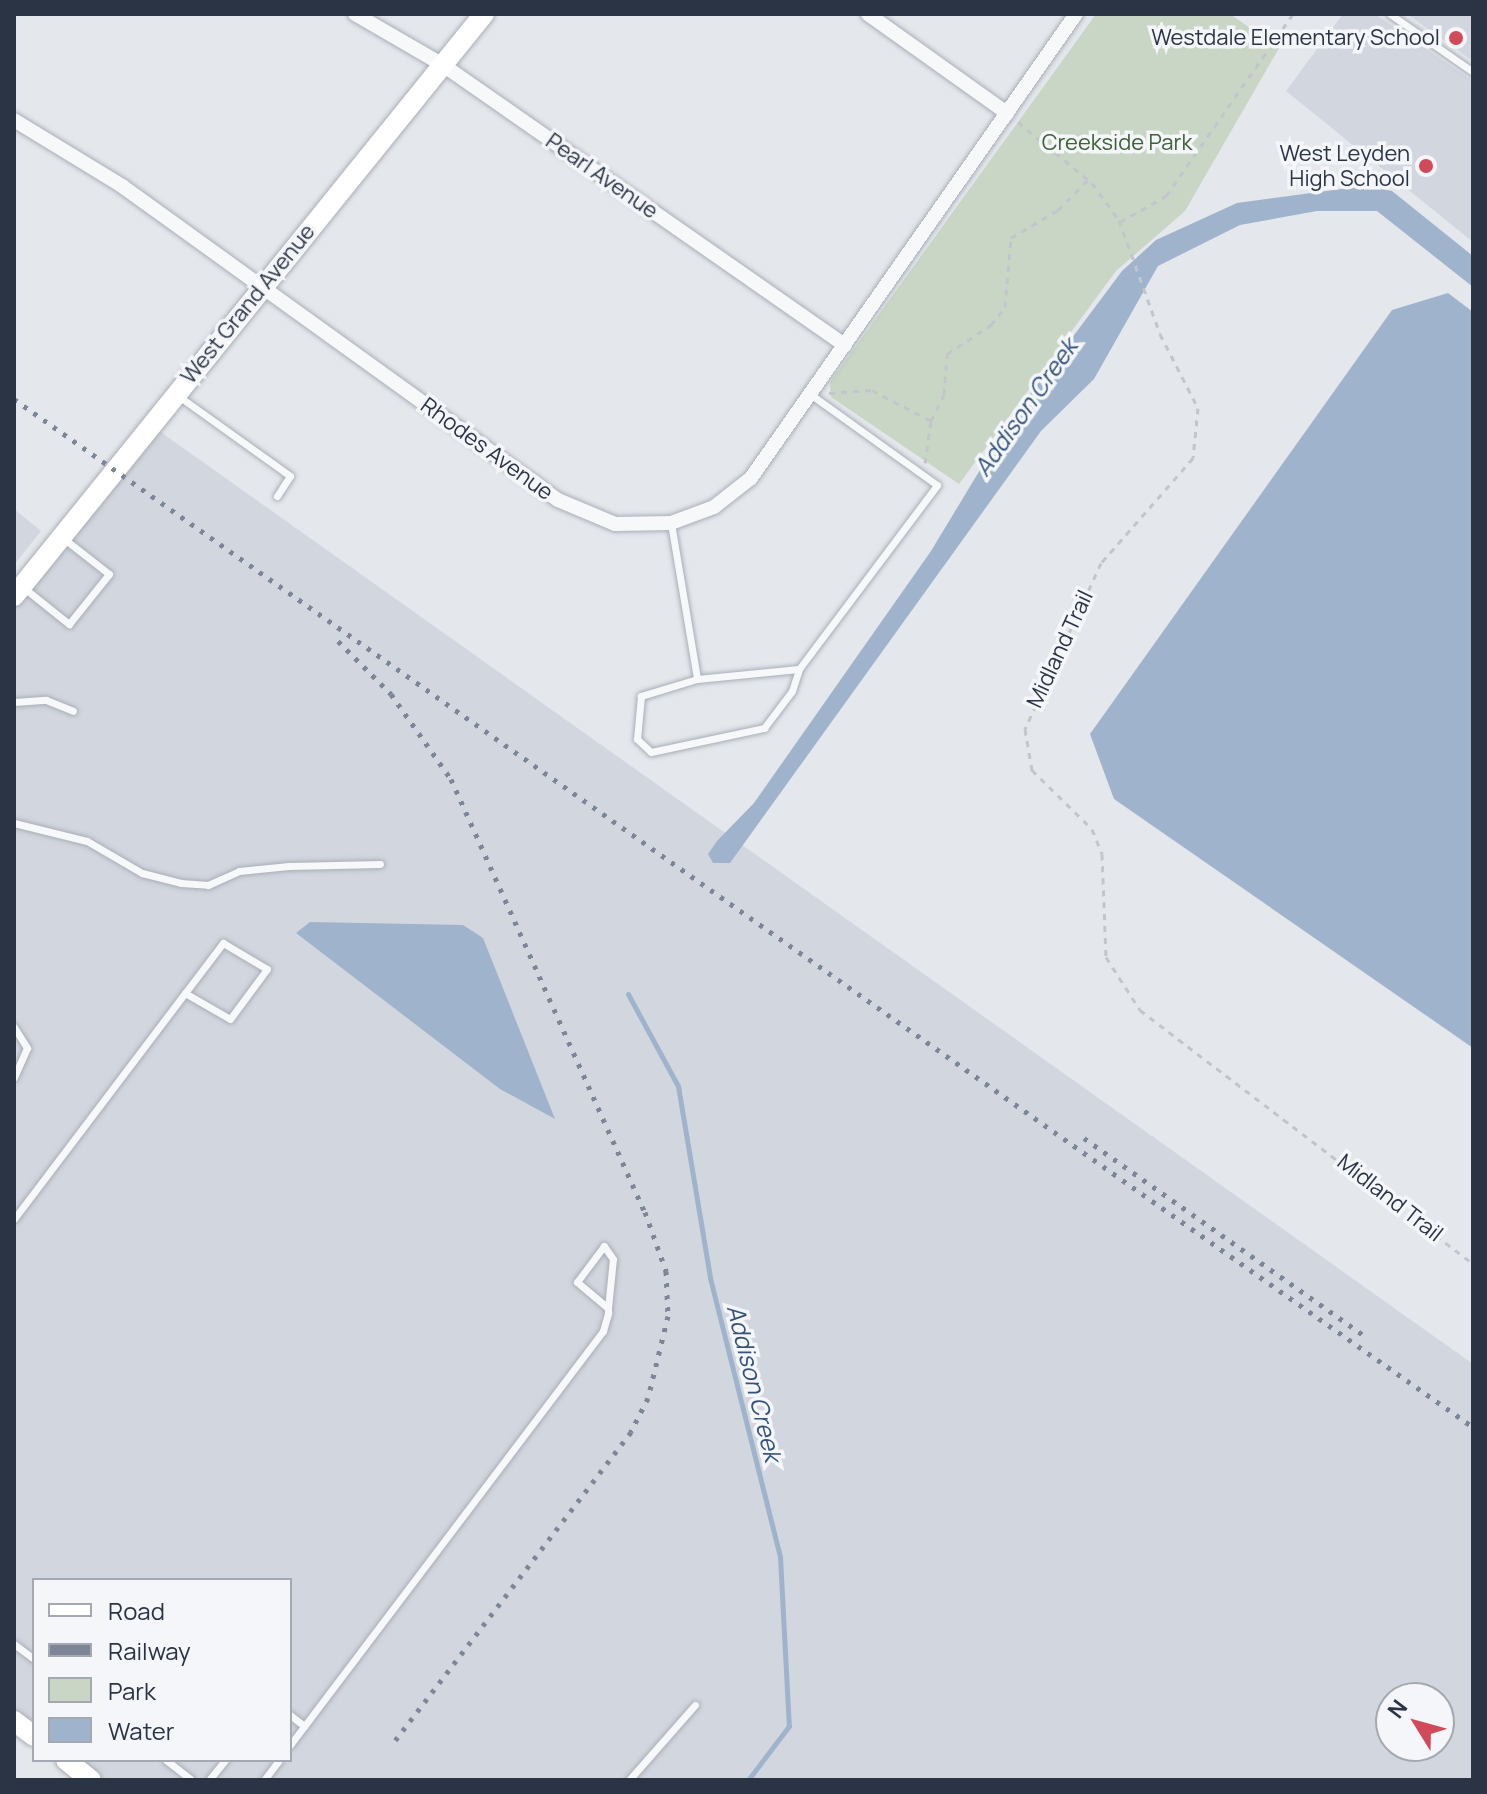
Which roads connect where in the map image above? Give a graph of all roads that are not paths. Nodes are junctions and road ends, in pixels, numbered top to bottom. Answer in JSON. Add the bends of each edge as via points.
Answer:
{"nodes":[{"id":1,"x":355,"y":14,"type":"edge"},
{"id":2,"x":484,"y":14,"type":"edge"},
{"id":3,"x":868,"y":14,"type":"edge"},
{"id":4,"x":1076,"y":14,"type":"edge"},
{"id":5,"x":1390,"y":14,"type":"edge"},
{"id":6,"x":443,"y":65,"type":"junction"},
{"id":7,"x":1473,"y":72,"type":"edge"},
{"id":8,"x":1007,"y":113,"type":"junction"},
{"id":9,"x":14,"y":120,"type":"edge"},
{"id":10,"x":262,"y":287,"type":"junction"},
{"id":11,"x":845,"y":345,"type":"junction"},
{"id":12,"x":175,"y":394,"type":"junction"},
{"id":13,"x":810,"y":394,"type":"junction"},
{"id":14,"x":277,"y":496,"type":"dead end"},
{"id":15,"x":671,"y":523,"type":"junction"},
{"id":16,"x":61,"y":537,"type":"junction"},
{"id":17,"x":18,"y":591,"type":"edge"},
{"id":18,"x":799,"y":669,"type":"junction"},
{"id":19,"x":697,"y":679,"type":"junction"},
{"id":20,"x":14,"y":702,"type":"edge"},
{"id":21,"x":73,"y":711,"type":"dead end"},
{"id":22,"x":14,"y":823,"type":"edge"},
{"id":23,"x":380,"y":864,"type":"dead end"},
{"id":24,"x":185,"y":993,"type":"junction"},
{"id":25,"x":14,"y":1027,"type":"edge"},
{"id":26,"x":14,"y":1077,"type":"edge"},
{"id":27,"x":14,"y":1219,"type":"edge"},
{"id":28,"x":608,"y":1308,"type":"junction"},
{"id":29,"x":14,"y":1644,"type":"edge"},
{"id":30,"x":32,"y":1658,"type":"edge"},
{"id":31,"x":695,"y":1705,"type":"dead end"},
{"id":32,"x":292,"y":1717,"type":"edge"},
{"id":33,"x":14,"y":1721,"type":"edge"},
{"id":34,"x":304,"y":1726,"type":"junction"},
{"id":35,"x":32,"y":1734,"type":"edge"},
{"id":36,"x":292,"y":1742,"type":"edge"},
{"id":37,"x":68,"y":1762,"type":"edge"},
{"id":38,"x":169,"y":1762,"type":"edge"},
{"id":39,"x":223,"y":1762,"type":"edge"},
{"id":40,"x":278,"y":1762,"type":"edge"},
{"id":41,"x":91,"y":1780,"type":"edge"},
{"id":42,"x":192,"y":1780,"type":"edge"},
{"id":43,"x":209,"y":1780,"type":"edge"},
{"id":44,"x":264,"y":1780,"type":"edge"},
{"id":45,"x":629,"y":1780,"type":"edge"}],
"edges":[{"from":1,"to":6,"type":"street","name":"Pearl Avenue"},
{"from":2,"to":6,"type":"main road","name":"West Grand Avenue"},
{"from":3,"to":8,"type":"street"},
{"from":4,"to":8,"type":"street","name":"Rhodes Avenue"},
{"from":5,"to":7,"type":"lane"},
{"from":6,"to":10,"type":"main road","name":"West Grand Avenue"},
{"from":6,"to":11,"type":"street","name":"Pearl Avenue"},
{"from":8,"to":11,"type":"street","name":"Rhodes Avenue"},
{"from":9,"to":10,"type":"street","name":"Rhodes Avenue"},
{"from":10,"to":12,"type":"main road","name":"West Grand Avenue"},
{"from":10,"to":15,"type":"street","name":"Rhodes Avenue","via":[[558,500],[615,524]]},
{"from":11,"to":13,"type":"street","name":"Rhodes Avenue"},
{"from":12,"to":14,"type":"lane","via":[[290,476]]},
{"from":12,"to":16,"type":"main road","name":"West Grand Avenue"},
{"from":13,"to":15,"type":"street","name":"Rhodes Avenue","via":[[751,478],[714,507]]},
{"from":13,"to":18,"type":"lane","via":[[937,485]]},
{"from":15,"to":19,"type":"lane"},
{"from":16,"to":17,"type":"main road","name":"West Grand Avenue"},
{"from":16,"to":17,"type":"lane","via":[[109,574],[99,587],[69,624]]},
{"from":18,"to":19,"type":"lane"},
{"from":18,"to":19,"type":"lane","via":[[792,691],[764,728],[651,752],[637,739],[641,696]]},
{"from":20,"to":21,"type":"lane","via":[[46,700]]},
{"from":22,"to":23,"type":"lane","via":[[87,841],[142,873],[181,883],[208,885],[239,871]]},
{"from":24,"to":24,"type":"lane","via":[[223,943],[267,969],[230,1019]]},
{"from":24,"to":27,"type":"lane"},
{"from":25,"to":26,"type":"lane","via":[[27,1048]]},
{"from":28,"to":28,"type":"lane","via":[[613,1259],[604,1246],[577,1282]]},
{"from":28,"to":34,"type":"lane","via":[[603,1331]]},
{"from":29,"to":30,"type":"lane"},
{"from":31,"to":45,"type":"lane"},
{"from":32,"to":34,"type":"lane"},
{"from":33,"to":35,"type":"main road"},
{"from":34,"to":36,"type":"lane"},
{"from":37,"to":41,"type":"main road"},
{"from":38,"to":42,"type":"lane"},
{"from":39,"to":43,"type":"lane"},
{"from":40,"to":44,"type":"lane"}]}
